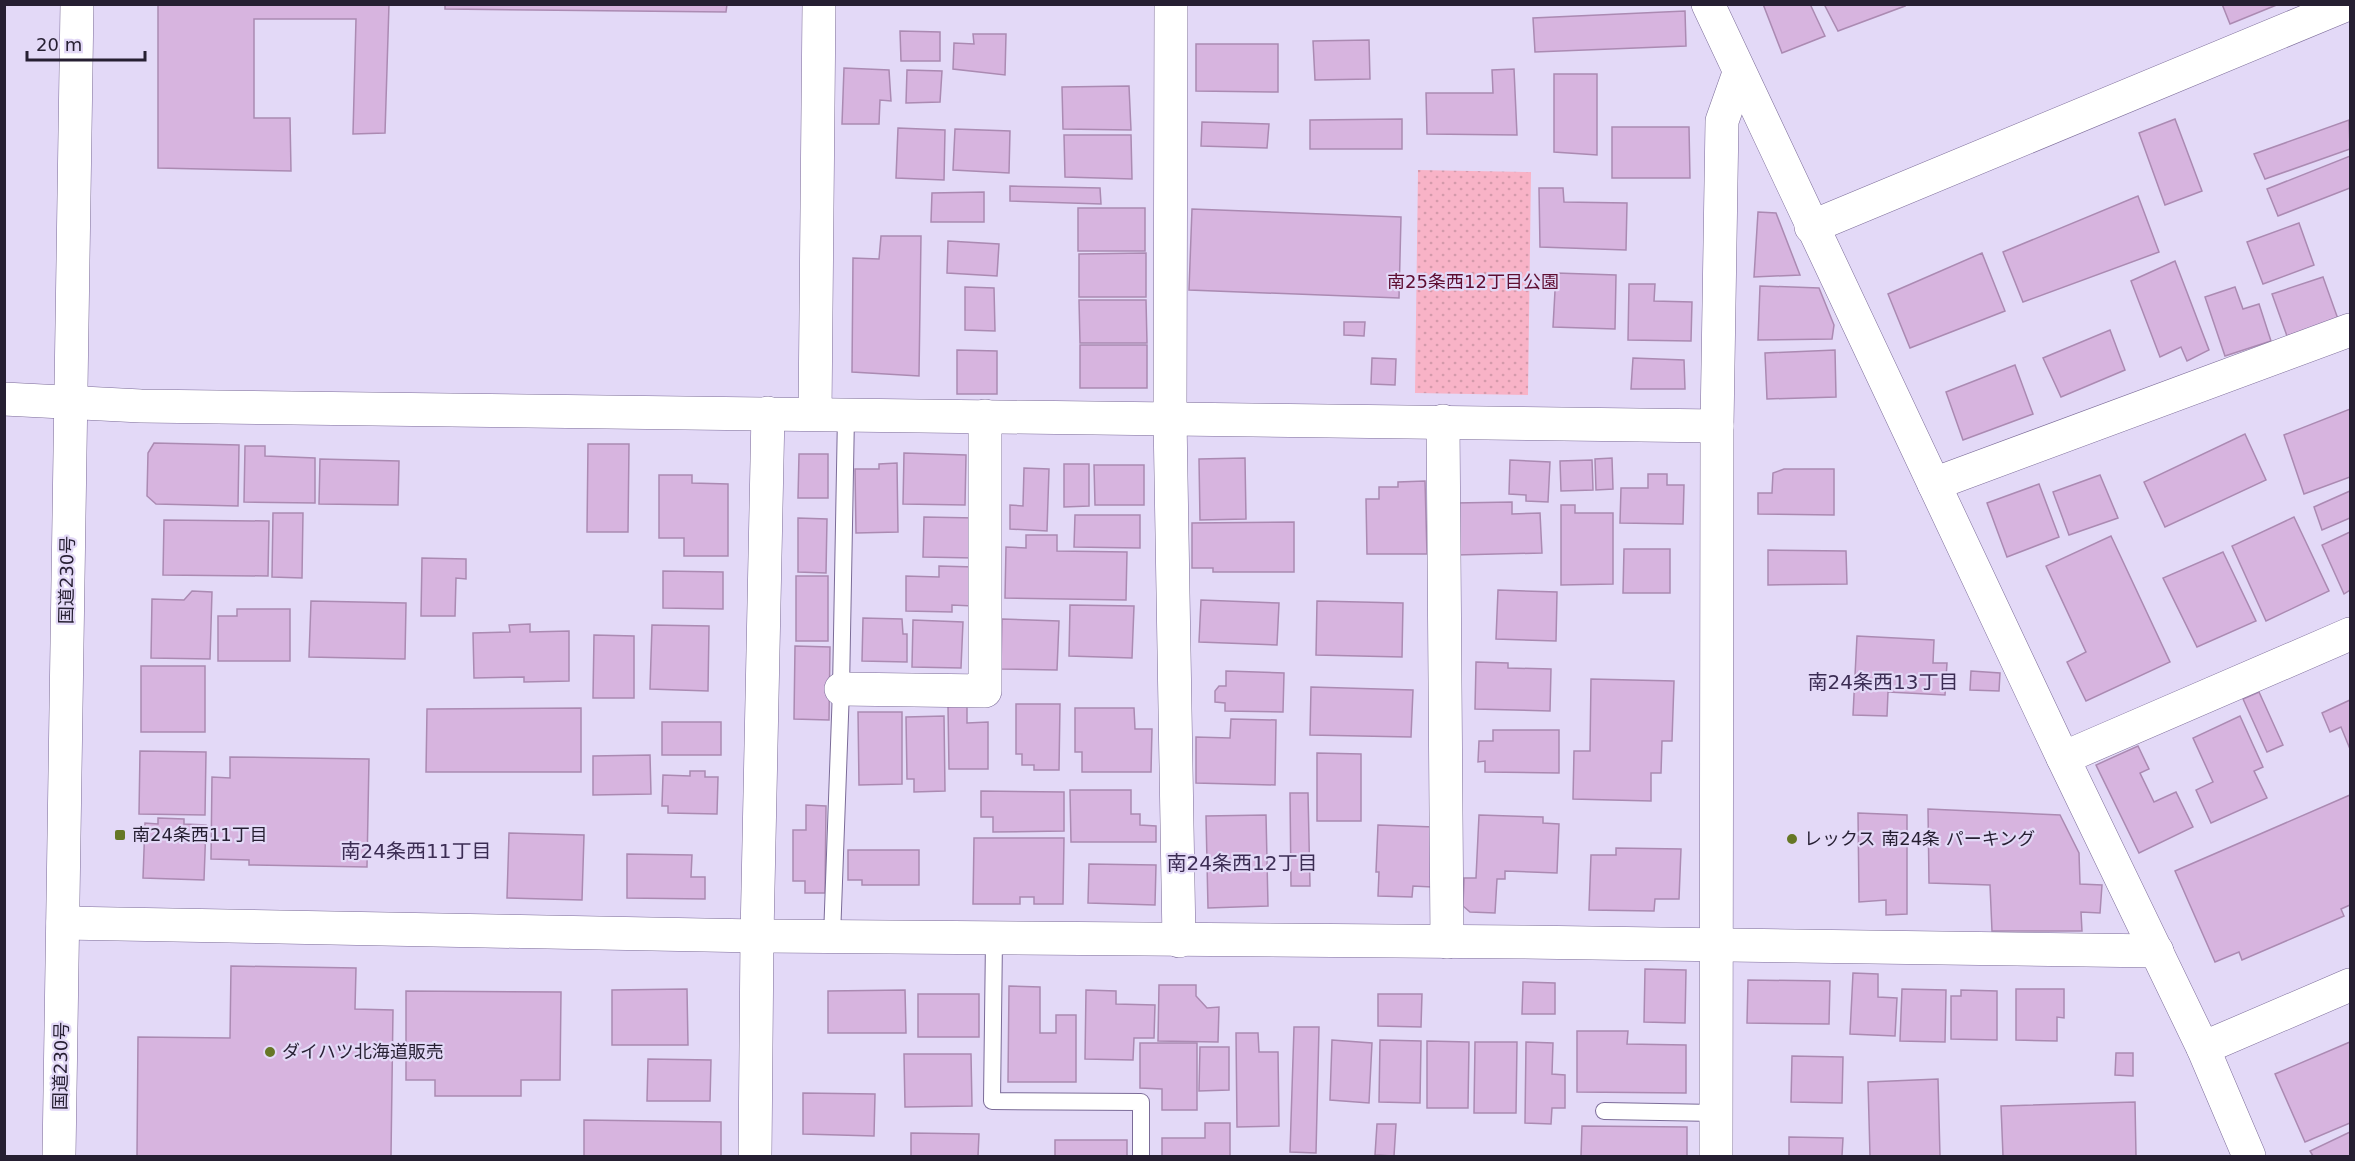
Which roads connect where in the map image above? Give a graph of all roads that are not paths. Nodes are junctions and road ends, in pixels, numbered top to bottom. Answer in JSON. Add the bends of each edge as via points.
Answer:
{"nodes":[{"id":1,"x":77,"y":4,"type":"edge"},
{"id":2,"x":819,"y":4,"type":"edge"},
{"id":3,"x":1172,"y":4,"type":"edge"},
{"id":4,"x":1708,"y":4,"type":"edge"},
{"id":5,"x":2348,"y":4,"type":"edge"},
{"id":6,"x":1739,"y":73,"type":"junction"},
{"id":7,"x":1811,"y":227,"type":"junction"},
{"id":8,"x":2350,"y":330,"type":"edge"},
{"id":9,"x":4,"y":399,"type":"edge"},
{"id":10,"x":69,"y":403,"type":"junction"},
{"id":11,"x":768,"y":413,"type":"junction"},
{"id":12,"x":830,"y":414,"type":"junction"},
{"id":13,"x":985,"y":416,"type":"junction"},
{"id":14,"x":1170,"y":418,"type":"junction"},
{"id":15,"x":1443,"y":421,"type":"junction"},
{"id":16,"x":1717,"y":426,"type":"junction"},
{"id":17,"x":1934,"y":484,"type":"junction"},
{"id":18,"x":2350,"y":634,"type":"edge"},
{"id":19,"x":841,"y":689,"type":"junction"},
{"id":20,"x":2063,"y":758,"type":"junction"},
{"id":21,"x":63,"y":923,"type":"junction"},
{"id":22,"x":757,"y":936,"type":"junction"},
{"id":23,"x":832,"y":937,"type":"junction"},
{"id":24,"x":994,"y":939,"type":"junction"},
{"id":25,"x":1179,"y":941,"type":"junction"},
{"id":26,"x":1447,"y":942,"type":"junction"},
{"id":27,"x":1716,"y":945,"type":"junction"},
{"id":28,"x":2157,"y":951,"type":"junction"},
{"id":29,"x":2350,"y":985,"type":"edge"},
{"id":30,"x":2203,"y":1048,"type":"junction"},
{"id":31,"x":1604,"y":1111,"type":"dead end"},
{"id":32,"x":1716,"y":1113,"type":"junction"},
{"id":33,"x":59,"y":1156,"type":"edge"},
{"id":34,"x":755,"y":1156,"type":"edge"},
{"id":35,"x":1141,"y":1156,"type":"edge"},
{"id":36,"x":1716,"y":1156,"type":"edge"},
{"id":37,"x":2249,"y":1156,"type":"edge"}],
"edges":[{"from":1,"to":10,"type":"main road","name":"国道230号"},
{"from":2,"to":12,"type":"main road"},
{"from":3,"to":14,"type":"main road"},
{"from":4,"to":6,"type":"main road"},
{"from":5,"to":7,"type":"main road"},
{"from":6,"to":7,"type":"main road"},
{"from":6,"to":16,"type":"main road","via":[[1722,121]]},
{"from":7,"to":17,"type":"main road"},
{"from":8,"to":17,"type":"main road"},
{"from":9,"to":10,"type":"main road"},
{"from":10,"to":11,"type":"main road"},
{"from":10,"to":21,"type":"main road","name":"国道230号"},
{"from":11,"to":12,"type":"main road"},
{"from":11,"to":22,"type":"main road"},
{"from":12,"to":13,"type":"main road"},
{"from":12,"to":19,"type":"lane"},
{"from":13,"to":14,"type":"main road"},
{"from":13,"to":19,"type":"main road","via":[[985,691]]},
{"from":14,"to":15,"type":"main road"},
{"from":14,"to":25,"type":"main road"},
{"from":15,"to":16,"type":"main road"},
{"from":15,"to":26,"type":"main road"},
{"from":16,"to":27,"type":"main road"},
{"from":17,"to":20,"type":"main road"},
{"from":18,"to":20,"type":"main road"},
{"from":19,"to":23,"type":"lane"},
{"from":20,"to":28,"type":"main road"},
{"from":21,"to":22,"type":"main road"},
{"from":21,"to":33,"type":"main road","name":"国道230号"},
{"from":22,"to":23,"type":"main road"},
{"from":22,"to":34,"type":"main road"},
{"from":23,"to":24,"type":"main road"},
{"from":24,"to":25,"type":"main road"},
{"from":24,"to":35,"type":"lane","via":[[992,1101],[1141,1102]]},
{"from":25,"to":26,"type":"main road"},
{"from":26,"to":27,"type":"main road"},
{"from":27,"to":28,"type":"main road"},
{"from":27,"to":32,"type":"main road"},
{"from":28,"to":30,"type":"main road"},
{"from":29,"to":30,"type":"main road"},
{"from":30,"to":37,"type":"main road"},
{"from":31,"to":32,"type":"lane"},
{"from":32,"to":36,"type":"main road"}]}
